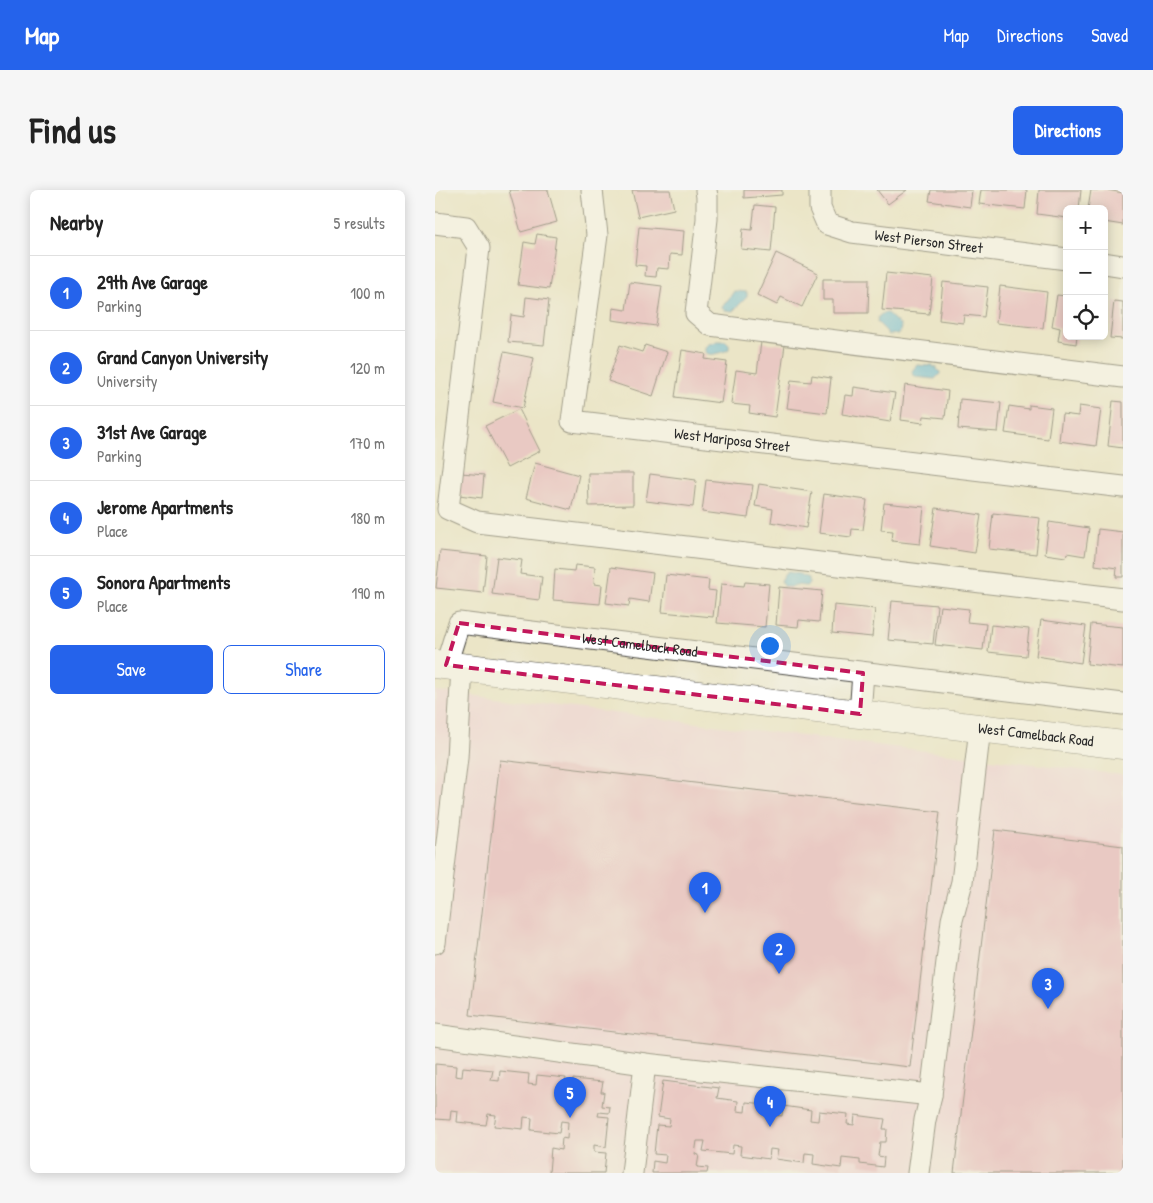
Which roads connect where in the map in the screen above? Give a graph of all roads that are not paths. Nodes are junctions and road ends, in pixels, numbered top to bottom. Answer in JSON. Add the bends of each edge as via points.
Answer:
{"nodes":[{"id":1,"x":592,"y":190,"type":"edge"},
{"id":2,"x":706,"y":190,"type":"edge"},
{"id":3,"x":820,"y":190,"type":"edge"},
{"id":4,"x":435,"y":223,"type":"edge"},
{"id":5,"x":1063,"y":258,"type":"edge"},
{"id":6,"x":1108,"y":264,"type":"edge"},
{"id":7,"x":1123,"y":266,"type":"edge"},
{"id":8,"x":1123,"y":377,"type":"edge"},
{"id":9,"x":1123,"y":487,"type":"edge"},
{"id":10,"x":1123,"y":599,"type":"edge"},
{"id":11,"x":447,"y":665,"type":"edge"},
{"id":12,"x":863,"y":673,"type":"junction"},
{"id":13,"x":1123,"y":704,"type":"edge"},
{"id":14,"x":860,"y":714,"type":"junction"},
{"id":15,"x":979,"y":728,"type":"junction"},
{"id":16,"x":1123,"y":744,"type":"edge"},
{"id":17,"x":436,"y":929,"type":"edge"},
{"id":18,"x":435,"y":1035,"type":"edge"},
{"id":19,"x":645,"y":1064,"type":"junction"},
{"id":20,"x":931,"y":1095,"type":"junction"},
{"id":21,"x":632,"y":1173,"type":"edge"},
{"id":22,"x":918,"y":1173,"type":"edge"}],
"edges":[{"from":1,"to":9,"type":"street","name":"West Mariposa Street","via":[[597,235],[572,421]]},
{"from":2,"to":8,"type":"street","via":[[707,219],[696,313],[710,325]]},
{"from":3,"to":5,"type":"street","name":"West Pierson Street","via":[[820,208],[827,224],[852,232]]},
{"from":4,"to":10,"type":"street","via":[[466,227],[479,248],[448,509],[477,522]]},
{"from":6,"to":7,"type":"street"},
{"from":11,"to":12,"type":"street","name":"West Camelback Road","via":[[459,623]]},
{"from":11,"to":14,"type":"main road","name":"West Camelback Road"},
{"from":11,"to":17,"type":"street","via":[[457,758]]},
{"from":12,"to":13,"type":"street","name":"West Camelback Road"},
{"from":12,"to":14,"type":"street"},
{"from":14,"to":15,"type":"main road","name":"West Camelback Road"},
{"from":15,"to":16,"type":"main road","name":"West Camelback Road"},
{"from":15,"to":20,"type":"street","via":[[962,882],[952,920]]},
{"from":18,"to":19,"type":"street"},
{"from":19,"to":20,"type":"street"},
{"from":19,"to":21,"type":"street"},
{"from":20,"to":22,"type":"street"}]}
